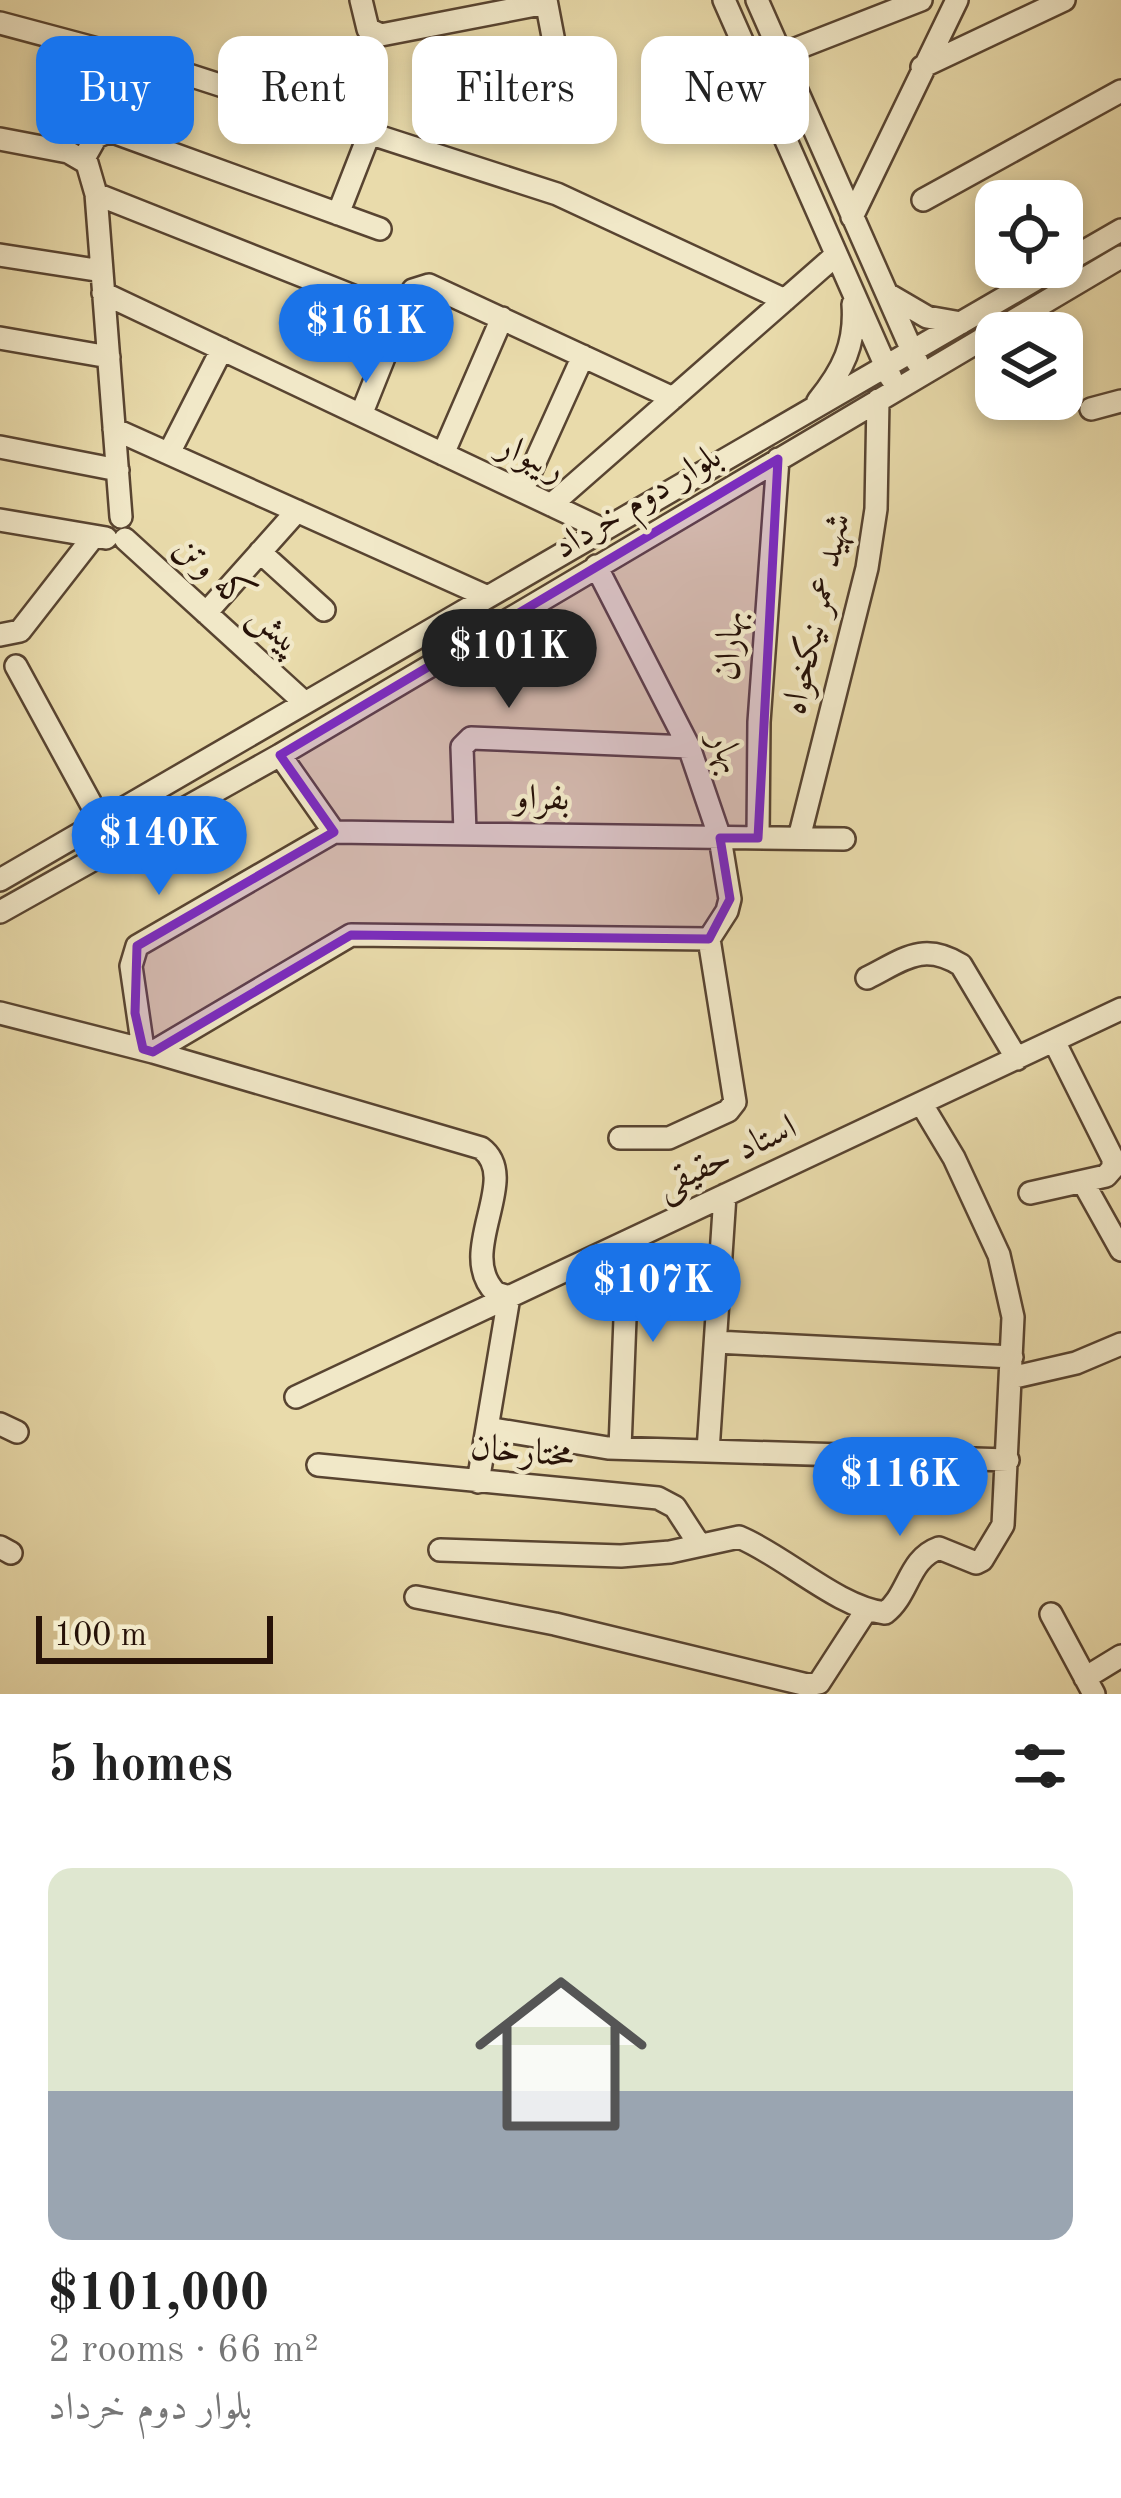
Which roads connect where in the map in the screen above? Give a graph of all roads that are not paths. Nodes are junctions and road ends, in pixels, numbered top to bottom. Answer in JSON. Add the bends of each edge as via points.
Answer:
{"nodes":[{"id":1,"x":362,"y":0,"type":"edge"},
{"id":2,"x":724,"y":0,"type":"edge"},
{"id":3,"x":757,"y":0,"type":"edge"},
{"id":4,"x":921,"y":0,"type":"edge"},
{"id":5,"x":957,"y":0,"type":"edge"},
{"id":6,"x":1064,"y":0,"type":"edge"},
{"id":7,"x":546,"y":1,"type":"edge"},
{"id":8,"x":0,"y":23,"type":"edge"},
{"id":9,"x":553,"y":36,"type":"edge"},
{"id":10,"x":772,"y":36,"type":"edge"},
{"id":11,"x":809,"y":44,"type":"edge"},
{"id":12,"x":922,"y":68,"type":"junction"},
{"id":13,"x":218,"y":83,"type":"edge"},
{"id":14,"x":1121,"y":91,"type":"edge"},
{"id":15,"x":809,"y":119,"type":"edge"},
{"id":16,"x":388,"y":138,"type":"edge"},
{"id":17,"x":0,"y":139,"type":"edge"},
{"id":18,"x":365,"y":144,"type":"edge"},
{"id":19,"x":82,"y":160,"type":"junction"},
{"id":20,"x":96,"y":194,"type":"junction"},
{"id":21,"x":922,"y":200,"type":"dead end"},
{"id":22,"x":338,"y":214,"type":"junction"},
{"id":23,"x":853,"y":217,"type":"junction"},
{"id":24,"x":380,"y":229,"type":"dead end"},
{"id":25,"x":1121,"y":230,"type":"edge"},
{"id":26,"x":1083,"y":252,"type":"edge"},
{"id":27,"x":0,"y":255,"type":"edge"},
{"id":28,"x":836,"y":255,"type":"junction"},
{"id":29,"x":1121,"y":257,"type":"edge"},
{"id":30,"x":103,"y":282,"type":"junction"},
{"id":31,"x":1021,"y":288,"type":"edge"},
{"id":32,"x":1025,"y":288,"type":"edge"},
{"id":33,"x":852,"y":292,"type":"junction"},
{"id":34,"x":886,"y":292,"type":"junction"},
{"id":35,"x":785,"y":300,"type":"junction"},
{"id":36,"x":1033,"y":308,"type":"junction"},
{"id":37,"x":401,"y":315,"type":"junction"},
{"id":38,"x":502,"y":319,"type":"junction"},
{"id":39,"x":962,"y":322,"type":"junction"},
{"id":40,"x":0,"y":338,"type":"edge"},
{"id":41,"x":222,"y":350,"type":"junction"},
{"id":42,"x":912,"y":351,"type":"junction"},
{"id":43,"x":583,"y":356,"type":"junction"},
{"id":44,"x":109,"y":357,"type":"junction"},
{"id":45,"x":886,"y":367,"type":"junction"},
{"id":46,"x":922,"y":373,"type":"junction"},
{"id":47,"x":887,"y":395,"type":"junction"},
{"id":48,"x":674,"y":398,"type":"junction"},
{"id":49,"x":1121,"y":401,"type":"edge"},
{"id":50,"x":1090,"y":409,"type":"dead end"},
{"id":51,"x":810,"y":411,"type":"junction"},
{"id":52,"x":361,"y":415,"type":"junction"},
{"id":53,"x":114,"y":429,"type":"junction"},
{"id":54,"x":0,"y":447,"type":"edge"},
{"id":55,"x":169,"y":453,"type":"junction"},
{"id":56,"x":443,"y":454,"type":"junction"},
{"id":57,"x":778,"y":459,"type":"junction"},
{"id":58,"x":118,"y":470,"type":"junction"},
{"id":59,"x":522,"y":491,"type":"junction"},
{"id":60,"x":551,"y":505,"type":"junction"},
{"id":61,"x":297,"y":511,"type":"junction"},
{"id":62,"x":0,"y":520,"type":"edge"},
{"id":63,"x":604,"y":530,"type":"junction"},
{"id":64,"x":112,"y":533,"type":"junction"},
{"id":65,"x":260,"y":552,"type":"junction"},
{"id":66,"x":596,"y":566,"type":"junction"},
{"id":67,"x":488,"y":597,"type":"junction"},
{"id":68,"x":324,"y":610,"type":"dead end"},
{"id":69,"x":206,"y":613,"type":"junction"},
{"id":70,"x":0,"y":635,"type":"edge"},
{"id":71,"x":16,"y":666,"type":"dead end"},
{"id":72,"x":305,"y":704,"type":"junction"},
{"id":73,"x":689,"y":747,"type":"junction"},
{"id":74,"x":280,"y":754,"type":"junction"},
{"id":75,"x":101,"y":822,"type":"junction"},
{"id":76,"x":334,"y":832,"type":"junction"},
{"id":77,"x":465,"y":832,"type":"junction"},
{"id":78,"x":720,"y":838,"type":"junction"},
{"id":79,"x":758,"y":838,"type":"junction"},
{"id":80,"x":799,"y":838,"type":"junction"},
{"id":81,"x":844,"y":838,"type":"dead end"},
{"id":82,"x":0,"y":880,"type":"edge"},
{"id":83,"x":0,"y":912,"type":"edge"},
{"id":84,"x":710,"y":939,"type":"junction"},
{"id":85,"x":867,"y":977,"type":"dead end"},
{"id":86,"x":1121,"y":1009,"type":"edge"},
{"id":87,"x":0,"y":1013,"type":"edge"},
{"id":88,"x":1054,"y":1041,"type":"junction"},
{"id":89,"x":148,"y":1050,"type":"junction"},
{"id":90,"x":1017,"y":1058,"type":"junction"},
{"id":91,"x":921,"y":1103,"type":"junction"},
{"id":92,"x":620,"y":1138,"type":"dead end"},
{"id":93,"x":1083,"y":1182,"type":"junction"},
{"id":94,"x":1030,"y":1193,"type":"dead end"},
{"id":95,"x":725,"y":1196,"type":"junction"},
{"id":96,"x":628,"y":1241,"type":"junction"},
{"id":97,"x":1121,"y":1250,"type":"edge"},
{"id":98,"x":509,"y":1297,"type":"junction"},
{"id":99,"x":716,"y":1342,"type":"junction"},
{"id":100,"x":1121,"y":1344,"type":"edge"},
{"id":101,"x":1012,"y":1367,"type":"junction"},
{"id":102,"x":296,"y":1396,"type":"dead end"},
{"id":103,"x":487,"y":1428,"type":"junction"},
{"id":104,"x":620,"y":1448,"type":"junction"},
{"id":105,"x":708,"y":1451,"type":"junction"},
{"id":106,"x":1008,"y":1460,"type":"junction"},
{"id":107,"x":318,"y":1465,"type":"dead end"},
{"id":108,"x":478,"y":1482,"type":"junction"},
{"id":109,"x":699,"y":1544,"type":"junction"},
{"id":110,"x":440,"y":1550,"type":"dead end"},
{"id":111,"x":416,"y":1597,"type":"dead end"},
{"id":112,"x":868,"y":1609,"type":"junction"},
{"id":113,"x":1051,"y":1615,"type":"dead end"},
{"id":114,"x":1121,"y":1656,"type":"edge"},
{"id":115,"x":1090,"y":1686,"type":"edge"}],
"edges":[{"from":1,"to":7,"type":"street","via":[[368,28],[381,35]]},
{"from":2,"to":28,"type":"street"},
{"from":3,"to":10,"type":"street"},
{"from":4,"to":11,"type":"street"},
{"from":5,"to":12,"type":"street"},
{"from":6,"to":12,"type":"street"},
{"from":7,"to":9,"type":"street"},
{"from":8,"to":13,"type":"street"},
{"from":12,"to":23,"type":"street"},
{"from":14,"to":21,"type":"street"},
{"from":15,"to":23,"type":"street"},
{"from":16,"to":35,"type":"street","via":[[557,194]]},
{"from":17,"to":19,"type":"street"},
{"from":18,"to":22,"type":"street"},
{"from":19,"to":20,"type":"street"},
{"from":19,"to":22,"type":"street","via":[[96,136],[110,131]]},
{"from":20,"to":30,"type":"street"},
{"from":20,"to":37,"type":"street"},
{"from":22,"to":24,"type":"street"},
{"from":23,"to":34,"type":"street"},
{"from":25,"to":26,"type":"street","name":"بلوار دوم خرداد"},
{"from":27,"to":30,"type":"street","name":"ریبوار"},
{"from":28,"to":33,"type":"street"},
{"from":28,"to":35,"type":"street"},
{"from":29,"to":36,"type":"street","name":"بلوار دوم خرداد"},
{"from":30,"to":41,"type":"street","name":"ریبوار"},
{"from":30,"to":44,"type":"street"},
{"from":31,"to":39,"type":"street","name":"بلوار دوم خرداد"},
{"from":32,"to":36,"type":"street"},
{"from":33,"to":45,"type":"street"},
{"from":33,"to":51,"type":"street","via":[[850,349]]},
{"from":34,"to":39,"type":"street","via":[[927,316]]},
{"from":34,"to":42,"type":"street"},
{"from":35,"to":48,"type":"street"},
{"from":36,"to":46,"type":"street","name":"بلوار دوم خرداد"},
{"from":37,"to":38,"type":"street","via":[[413,290],[429,285]]},
{"from":37,"to":52,"type":"street"},
{"from":38,"to":43,"type":"street"},
{"from":38,"to":56,"type":"street"},
{"from":39,"to":42,"type":"street","name":"بلوار دوم خرداد"},
{"from":40,"to":44,"type":"street"},
{"from":41,"to":52,"type":"street","name":"ریبوار"},
{"from":41,"to":55,"type":"street"},
{"from":42,"to":45,"type":"street","name":"بلوار دوم خرداد"},
{"from":42,"to":46,"type":"street"},
{"from":43,"to":48,"type":"street"},
{"from":43,"to":59,"type":"street"},
{"from":44,"to":53,"type":"street"},
{"from":45,"to":47,"type":"street"},
{"from":45,"to":51,"type":"street","name":"بلوار دوم خرداد"},
{"from":46,"to":47,"type":"street","name":"بلوار دوم خرداد"},
{"from":47,"to":57,"type":"street","name":"بلوار دوم خرداد"},
{"from":47,"to":80,"type":"street","name":"شهید عمر نیکخواه","via":[[867,568]]},
{"from":48,"to":60,"type":"street"},
{"from":49,"to":50,"type":"street"},
{"from":51,"to":63,"type":"street","name":"بلوار دوم خرداد"},
{"from":52,"to":56,"type":"street","name":"ریبوار"},
{"from":53,"to":55,"type":"street"},
{"from":53,"to":58,"type":"street"},
{"from":54,"to":58,"type":"street"},
{"from":55,"to":61,"type":"street"},
{"from":56,"to":59,"type":"street","name":"ریبوار"},
{"from":57,"to":66,"type":"street","name":"بلوار دوم خرداد"},
{"from":57,"to":79,"type":"street","name":"بهاران"},
{"from":58,"to":64,"type":"street"},
{"from":59,"to":60,"type":"street","name":"ریبوار"},
{"from":60,"to":63,"type":"street","name":"ریبوار"},
{"from":61,"to":65,"type":"street"},
{"from":61,"to":67,"type":"street"},
{"from":62,"to":64,"type":"street"},
{"from":63,"to":67,"type":"street","name":"بلوار دوم خرداد"},
{"from":64,"to":69,"type":"street","name":"پیش که وتن"},
{"from":64,"to":70,"type":"street","via":[[20,631]]},
{"from":65,"to":68,"type":"street"},
{"from":65,"to":69,"type":"street"},
{"from":66,"to":73,"type":"street","name":"بهار"},
{"from":66,"to":74,"type":"street","name":"بلوار دوم خرداد"},
{"from":67,"to":72,"type":"street","name":"بلوار دوم خرداد"},
{"from":69,"to":72,"type":"street","name":"پیش که وتن"},
{"from":71,"to":75,"type":"street"},
{"from":72,"to":75,"type":"street","name":"بلوار دوم خرداد"},
{"from":73,"to":77,"type":"street","via":[[471,738],[462,747]]},
{"from":73,"to":78,"type":"street","name":"بهار"},
{"from":74,"to":76,"type":"street"},
{"from":74,"to":83,"type":"street","name":"بلوار دوم خرداد"},
{"from":75,"to":82,"type":"street","name":"بلوار دوم خرداد"},
{"from":76,"to":77,"type":"street","name":"بفراو"},
{"from":76,"to":89,"type":"street","via":[[136,946],[130,966]]},
{"from":77,"to":78,"type":"street","name":"بفراو"},
{"from":78,"to":79,"type":"street","name":"بفراو"},
{"from":78,"to":84,"type":"street","name":"بهار","via":[[730,898]]},
{"from":79,"to":80,"type":"street","name":"بفراو"},
{"from":80,"to":81,"type":"street","name":"بفراو"},
{"from":84,"to":89,"type":"street","via":[[351,934]]},
{"from":84,"to":92,"type":"street","via":[[735,1102],[669,1138]]},
{"from":85,"to":90,"type":"street","via":[[918,953],[947,956],[961,965]]},
{"from":86,"to":88,"type":"street","name":"استاد حقیقی"},
{"from":87,"to":89,"type":"street"},
{"from":88,"to":90,"type":"street","name":"استاد حقیقی"},
{"from":88,"to":93,"type":"street","via":[[1113,1159],[1106,1176]]},
{"from":89,"to":98,"type":"street","via":[[481,1148],[496,1164],[482,1271],[496,1293]]},
{"from":90,"to":91,"type":"street","name":"استاد حقیقی"},
{"from":91,"to":95,"type":"street","name":"استاد حقیقی"},
{"from":91,"to":101,"type":"street","via":[[999,1255],[1013,1317]]},
{"from":93,"to":94,"type":"street"},
{"from":93,"to":97,"type":"street"},
{"from":95,"to":96,"type":"street","name":"استاد حقیقی"},
{"from":95,"to":99,"type":"street"},
{"from":96,"to":98,"type":"street","name":"استاد حقیقی"},
{"from":96,"to":104,"type":"street"},
{"from":98,"to":102,"type":"street","name":"استاد حقیقی"},
{"from":98,"to":103,"type":"street"},
{"from":99,"to":101,"type":"street"},
{"from":99,"to":105,"type":"street"},
{"from":100,"to":101,"type":"street","via":[[1076,1363]]},
{"from":101,"to":106,"type":"street"},
{"from":103,"to":104,"type":"street"},
{"from":103,"to":108,"type":"street"},
{"from":104,"to":105,"type":"street"},
{"from":105,"to":106,"type":"street"},
{"from":106,"to":112,"type":"street","via":[[1003,1525],[982,1560],[929,1552],[897,1604],[885,1613]]},
{"from":107,"to":108,"type":"street","name":"مختارخان"},
{"from":108,"to":109,"type":"street","name":"مختارخان","via":[[658,1498],[675,1507]]},
{"from":109,"to":110,"type":"street","via":[[621,1556]]},
{"from":109,"to":112,"type":"street","via":[[739,1537]]},
{"from":111,"to":112,"type":"street","via":[[808,1684],[828,1673]]},
{"from":113,"to":115,"type":"street"},
{"from":114,"to":115,"type":"street"}]}
